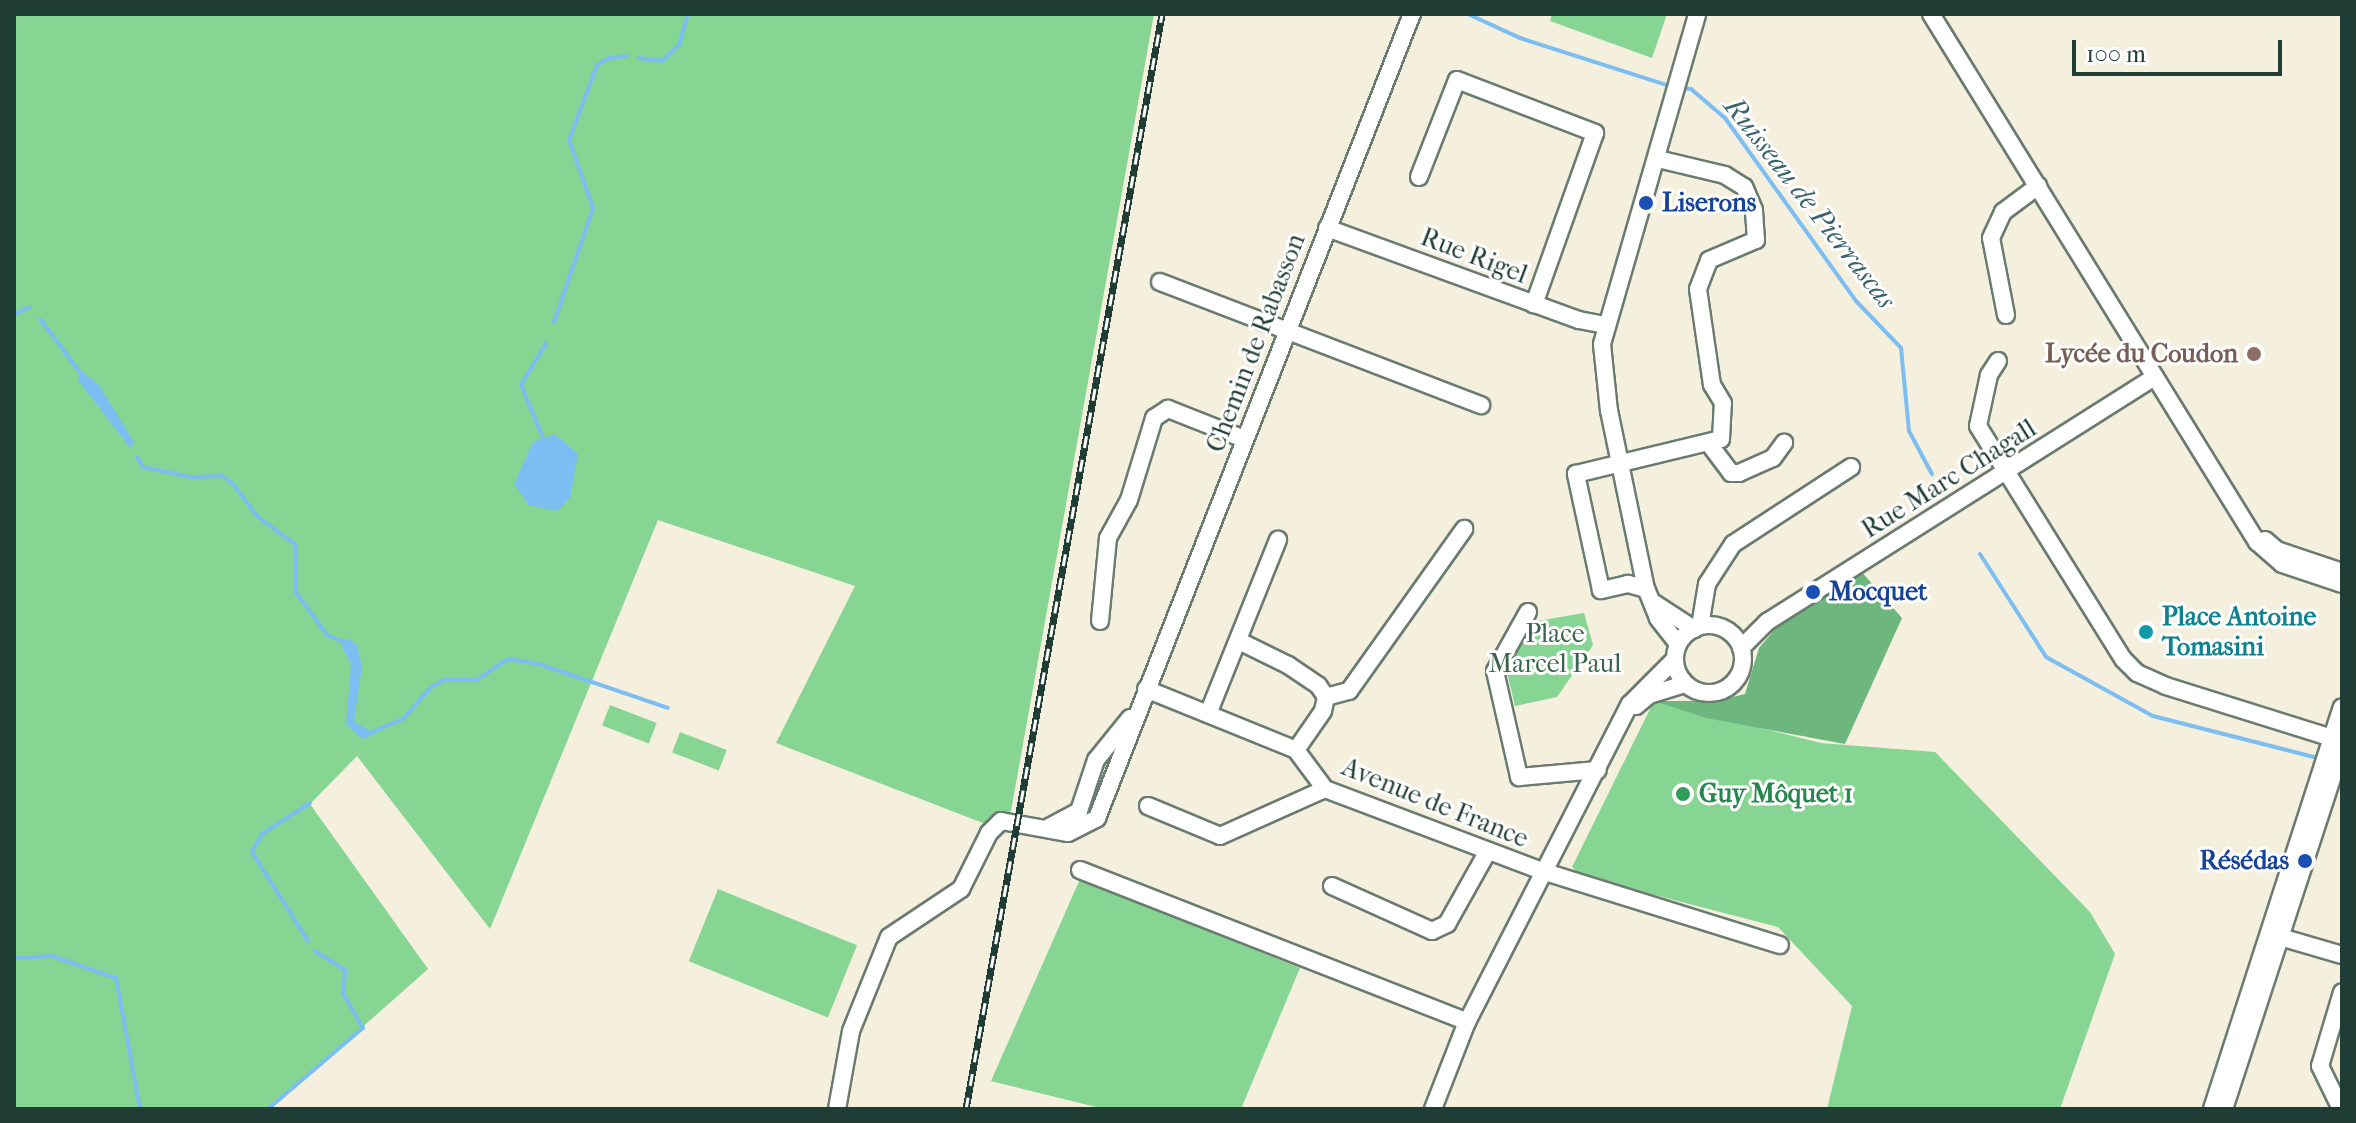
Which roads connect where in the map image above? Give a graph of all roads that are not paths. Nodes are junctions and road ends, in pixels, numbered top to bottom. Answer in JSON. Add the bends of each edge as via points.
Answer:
{"nodes":[{"id":1,"x":1412,"y":14,"type":"edge"},
{"id":2,"x":1697,"y":14,"type":"edge"},
{"id":3,"x":1931,"y":14,"type":"edge"},
{"id":4,"x":1658,"y":159,"type":"junction"},
{"id":5,"x":1419,"y":177,"type":"dead end"},
{"id":6,"x":2038,"y":186,"type":"junction"},
{"id":7,"x":1327,"y":228,"type":"junction"},
{"id":8,"x":1160,"y":282,"type":"dead end"},
{"id":9,"x":1534,"y":304,"type":"junction"},
{"id":10,"x":2006,"y":315,"type":"dead end"},
{"id":11,"x":1604,"y":325,"type":"junction"},
{"id":12,"x":1287,"y":333,"type":"junction"},
{"id":13,"x":1998,"y":361,"type":"dead end"},
{"id":14,"x":2155,"y":377,"type":"junction"},
{"id":15,"x":1481,"y":405,"type":"dead end"},
{"id":16,"x":1244,"y":439,"type":"junction"},
{"id":17,"x":1784,"y":443,"type":"dead end"},
{"id":18,"x":1710,"y":445,"type":"junction"},
{"id":19,"x":1622,"y":463,"type":"junction"},
{"id":20,"x":1851,"y":467,"type":"dead end"},
{"id":21,"x":2005,"y":473,"type":"junction"},
{"id":22,"x":2237,"y":505,"type":"junction"},
{"id":23,"x":1464,"y":529,"type":"dead end"},
{"id":24,"x":1278,"y":540,"type":"dead end"},
{"id":25,"x":2342,"y":572,"type":"edge"},
{"id":26,"x":2342,"y":584,"type":"edge"},
{"id":27,"x":1648,"y":594,"type":"junction"},
{"id":28,"x":1528,"y":612,"type":"dead end"},
{"id":29,"x":1100,"y":621,"type":"dead end"},
{"id":30,"x":1767,"y":622,"type":"junction"},
{"id":31,"x":1697,"y":627,"type":"junction"},
{"id":32,"x":1731,"y":633,"type":"junction"},
{"id":33,"x":1239,"y":641,"type":"junction"},
{"id":34,"x":1741,"y":648,"type":"junction"},
{"id":35,"x":1676,"y":652,"type":"junction"},
{"id":36,"x":1685,"y":684,"type":"junction"},
{"id":37,"x":1146,"y":689,"type":"junction"},
{"id":38,"x":1326,"y":697,"type":"junction"},
{"id":39,"x":2342,"y":707,"type":"edge"},
{"id":40,"x":1208,"y":714,"type":"junction"},
{"id":41,"x":1626,"y":716,"type":"junction"},
{"id":42,"x":2338,"y":742,"type":"edge"},
{"id":43,"x":1296,"y":750,"type":"junction"},
{"id":44,"x":1598,"y":770,"type":"junction"},
{"id":45,"x":1325,"y":789,"type":"junction"},
{"id":46,"x":1148,"y":806,"type":"dead end"},
{"id":47,"x":1079,"y":811,"type":"junction"},
{"id":48,"x":1097,"y":818,"type":"junction"},
{"id":49,"x":1049,"y":827,"type":"junction"},
{"id":50,"x":1488,"y":851,"type":"junction"},
{"id":51,"x":1080,"y":870,"type":"dead end"},
{"id":52,"x":1542,"y":871,"type":"junction"},
{"id":53,"x":1332,"y":886,"type":"dead end"},
{"id":54,"x":2275,"y":935,"type":"junction"},
{"id":55,"x":1780,"y":945,"type":"dead end"},
{"id":56,"x":2342,"y":955,"type":"edge"},
{"id":57,"x":2342,"y":992,"type":"edge"},
{"id":58,"x":1467,"y":1022,"type":"junction"},
{"id":59,"x":2337,"y":1105,"type":"edge"},
{"id":60,"x":837,"y":1109,"type":"edge"},
{"id":61,"x":1433,"y":1109,"type":"edge"},
{"id":62,"x":2212,"y":1109,"type":"edge"},
{"id":63,"x":2224,"y":1109,"type":"edge"}],
"edges":[{"from":1,"to":7,"type":"street","name":"Chemin de Rabasson"},
{"from":2,"to":4,"type":"street"},
{"from":3,"to":6,"type":"street"},
{"from":4,"to":11,"type":"street"},
{"from":4,"to":18,"type":"street","via":[[1725,175],[1744,187],[1754,210],[1756,240],[1709,260],[1698,289],[1712,385],[1723,403],[1726,423],[1721,439]]},
{"from":5,"to":9,"type":"street","via":[[1457,80],[1595,133]]},
{"from":6,"to":10,"type":"street","via":[[2003,212],[1991,238]]},
{"from":6,"to":14,"type":"street"},
{"from":7,"to":9,"type":"street","name":"Rue Rigel"},
{"from":7,"to":12,"type":"street","name":"Chemin de Rabasson"},
{"from":8,"to":12,"type":"street"},
{"from":9,"to":11,"type":"street","name":"Rue Rigel"},
{"from":11,"to":19,"type":"street","via":[[1605,389]]},
{"from":12,"to":15,"type":"street"},
{"from":12,"to":16,"type":"street","name":"Chemin de Rabasson"},
{"from":13,"to":21,"type":"street","via":[[1989,375],[1978,426]]},
{"from":14,"to":21,"type":"street","name":"Rue Marc Chagall"},
{"from":14,"to":22,"type":"street"},
{"from":16,"to":29,"type":"street","via":[[1168,409],[1154,418],[1129,500],[1108,538]]},
{"from":16,"to":37,"type":"street","name":"Chemin de Rabasson"},
{"from":17,"to":18,"type":"street","via":[[1773,458],[1739,473],[1731,473]]},
{"from":18,"to":19,"type":"street"},
{"from":19,"to":27,"type":"street"},
{"from":19,"to":27,"type":"street","via":[[1576,474],[1601,590],[1628,584]]},
{"from":20,"to":31,"type":"street","via":[[1733,544],[1707,584]]},
{"from":21,"to":30,"type":"street","name":"Rue Marc Chagall"},
{"from":21,"to":42,"type":"street","via":[[2115,647],[2137,673]]},
{"from":22,"to":25,"type":"street","via":[[2277,550]]},
{"from":22,"to":26,"type":"street","via":[[2257,542],[2275,559]]},
{"from":23,"to":38,"type":"street","via":[[1349,691]]},
{"from":24,"to":33,"type":"street"},
{"from":27,"to":31,"type":"street"},
{"from":27,"to":35,"type":"street"},
{"from":28,"to":44,"type":"street","via":[[1495,671],[1519,777]]},
{"from":30,"to":32,"type":"street","name":"Rue Marc Chagall"},
{"from":30,"to":34,"type":"street","name":"Rue Marc Chagall"},
{"from":31,"to":32,"type":"street"},
{"from":31,"to":35,"type":"street"},
{"from":32,"to":34,"type":"street"},
{"from":33,"to":38,"type":"street","via":[[1288,665],[1318,685]]},
{"from":33,"to":40,"type":"street"},
{"from":34,"to":36,"type":"street","via":[[1742,668],[1731,685],[1703,693]]},
{"from":35,"to":36,"type":"street"},
{"from":35,"to":41,"type":"street","via":[[1643,686]]},
{"from":36,"to":41,"type":"street","via":[[1649,695]]},
{"from":37,"to":40,"type":"street"},
{"from":37,"to":47,"type":"street","name":"Chemin de Rabasson","via":[[1096,760]]},
{"from":37,"to":48,"type":"street","name":"Chemin de Rabasson"},
{"from":38,"to":43,"type":"street","via":[[1323,711]]},
{"from":39,"to":42,"type":"street"},
{"from":40,"to":43,"type":"street"},
{"from":41,"to":44,"type":"street"},
{"from":42,"to":54,"type":"street"},
{"from":43,"to":45,"type":"street","name":"Avenue de France"},
{"from":44,"to":52,"type":"street"},
{"from":45,"to":46,"type":"street","via":[[1220,836]]},
{"from":45,"to":50,"type":"street","name":"Avenue de France"},
{"from":47,"to":48,"type":"street"},
{"from":47,"to":49,"type":"street"},
{"from":48,"to":49,"type":"street","via":[[1068,833]]},
{"from":49,"to":60,"type":"street","via":[[1001,821],[989,833],[961,889],[889,937],[851,1031]]},
{"from":50,"to":52,"type":"street","name":"Avenue de France"},
{"from":50,"to":53,"type":"street","via":[[1447,924],[1432,931]]},
{"from":51,"to":58,"type":"street"},
{"from":52,"to":55,"type":"street","name":"Avenue de France"},
{"from":52,"to":58,"type":"street"},
{"from":54,"to":56,"type":"street"},
{"from":54,"to":62,"type":"street"},
{"from":54,"to":63,"type":"street"},
{"from":57,"to":59,"type":"street","via":[[2320,1066]]},
{"from":58,"to":61,"type":"street"}]}
